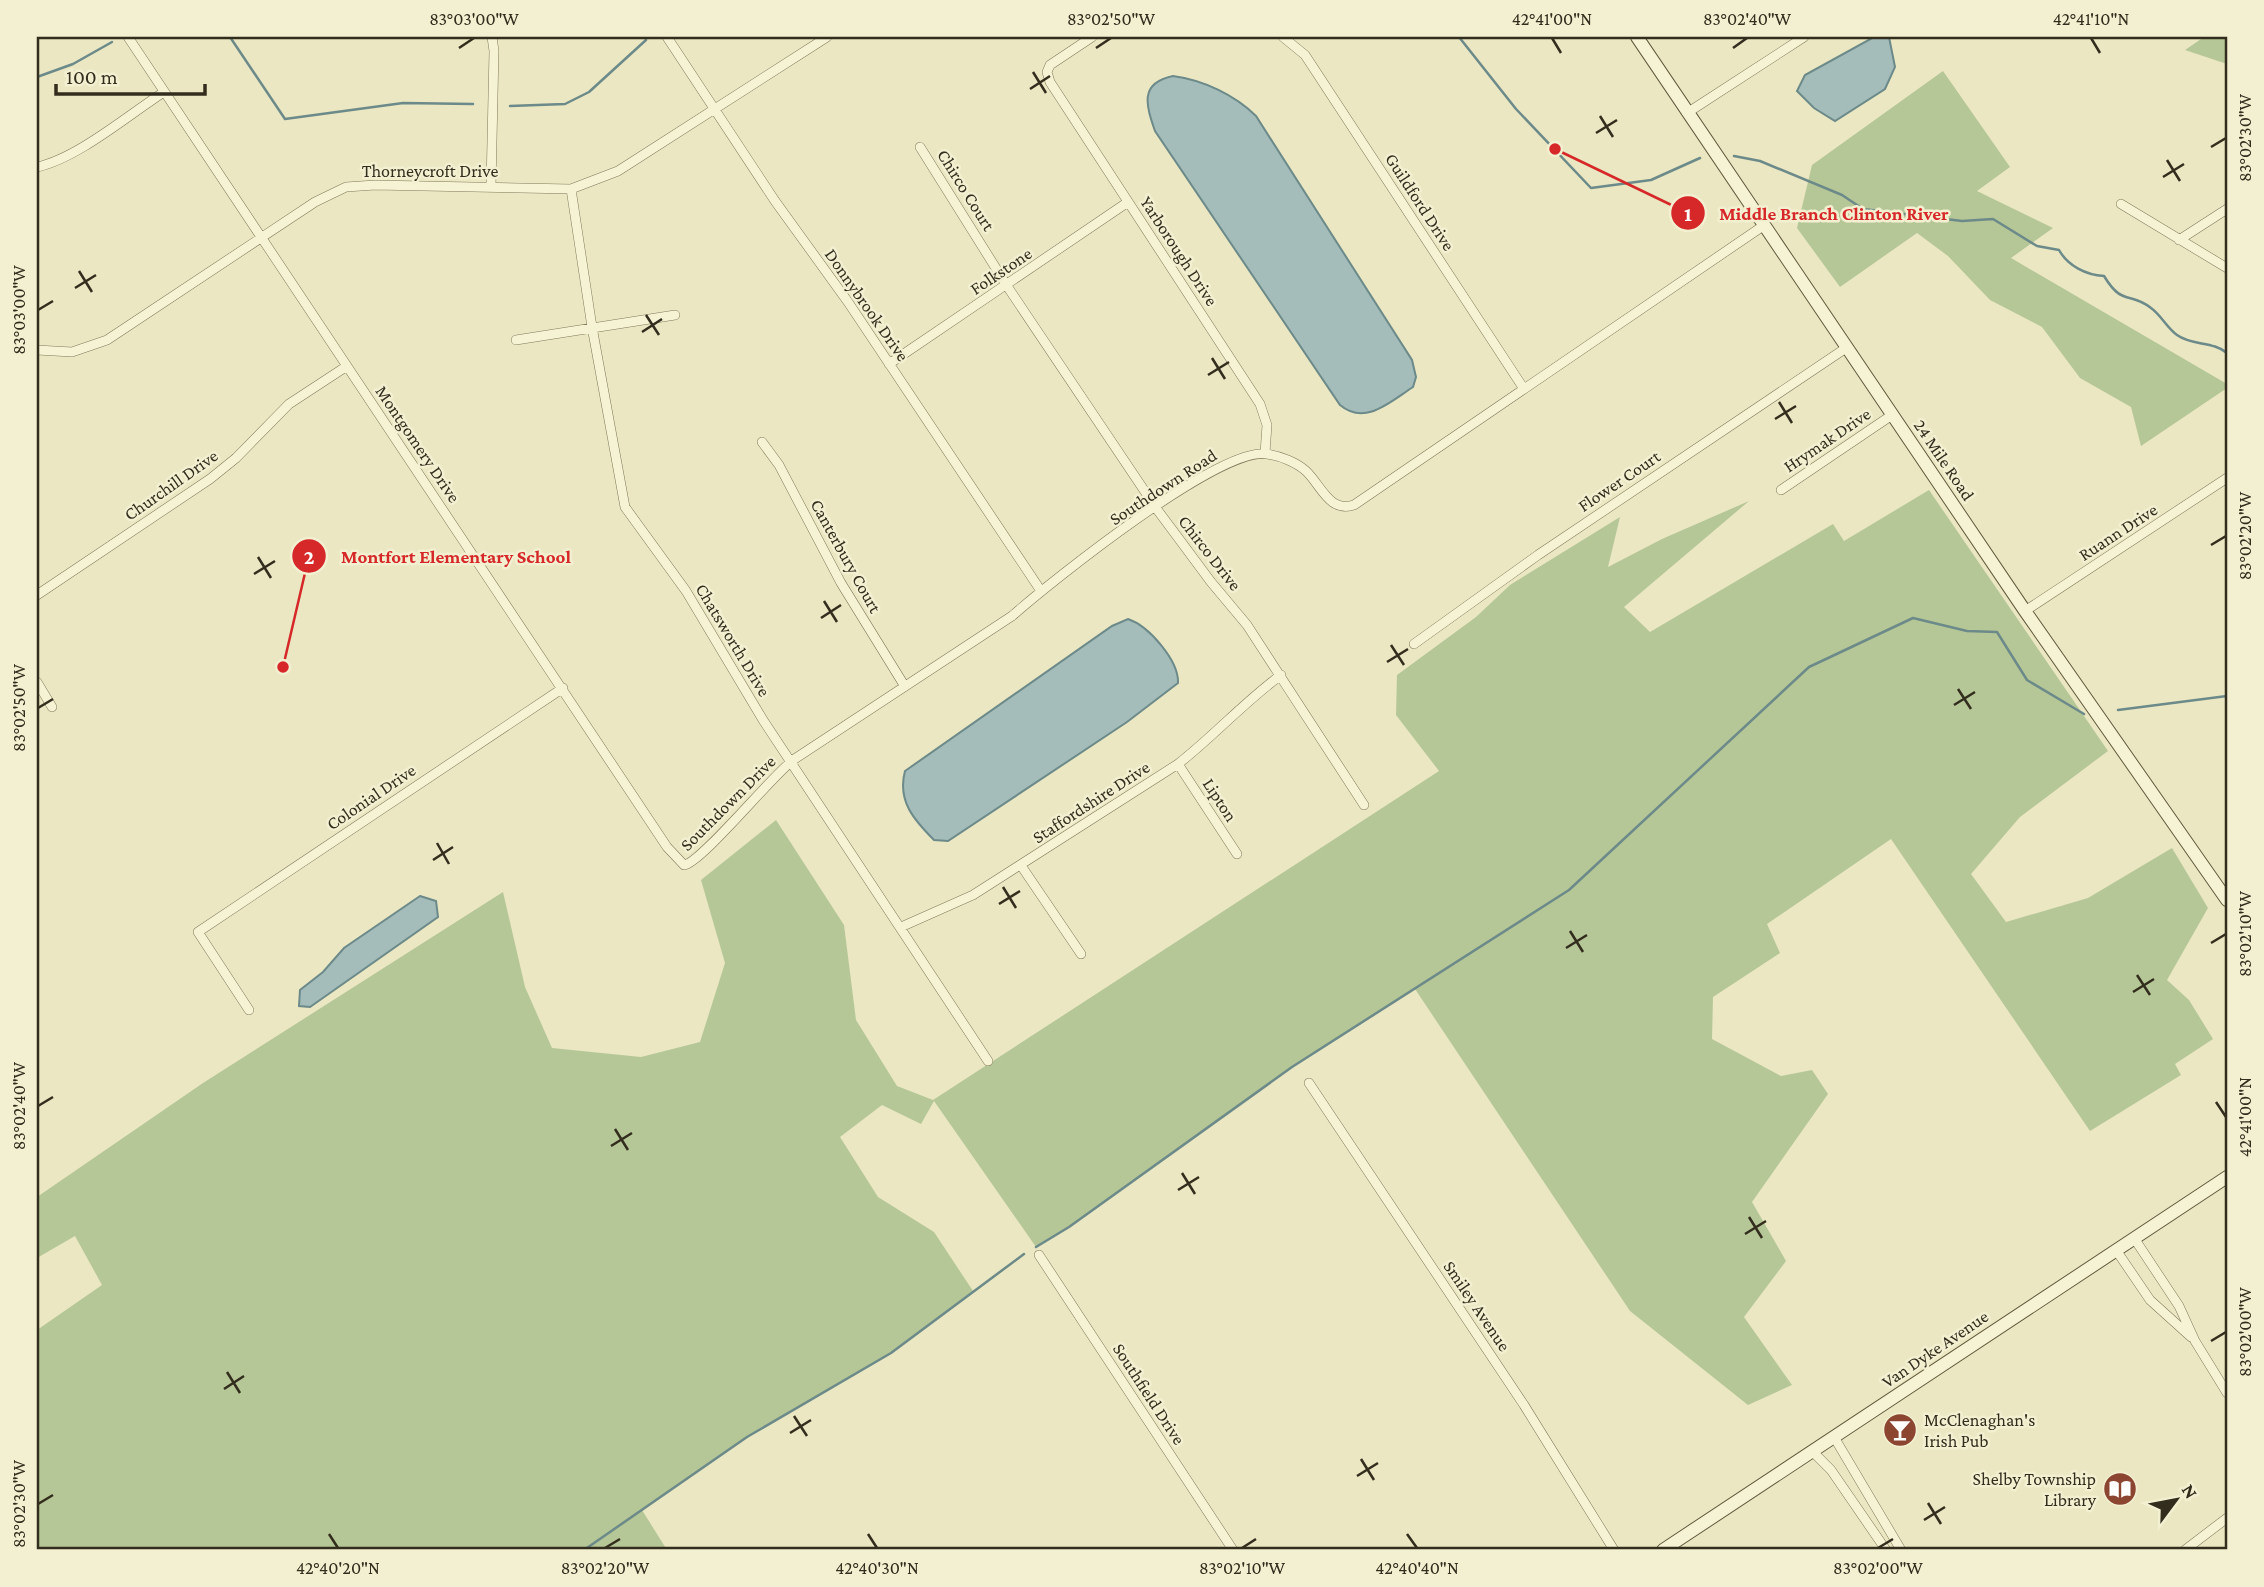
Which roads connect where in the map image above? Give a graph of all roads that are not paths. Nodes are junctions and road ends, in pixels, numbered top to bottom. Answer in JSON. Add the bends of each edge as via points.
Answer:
{"nodes":[{"id":1,"x":128,"y":37,"type":"edge"},
{"id":2,"x":492,"y":37,"type":"edge"},
{"id":3,"x":667,"y":37,"type":"edge"},
{"id":4,"x":827,"y":37,"type":"edge"},
{"id":5,"x":1092,"y":37,"type":"edge"},
{"id":6,"x":1283,"y":37,"type":"edge"},
{"id":7,"x":1637,"y":37,"type":"edge"},
{"id":8,"x":1804,"y":37,"type":"edge"},
{"id":9,"x":164,"y":92,"type":"junction"},
{"id":10,"x":713,"y":108,"type":"junction"},
{"id":11,"x":1687,"y":113,"type":"junction"},
{"id":12,"x":920,"y":147,"type":"dead end"},
{"id":13,"x":37,"y":167,"type":"edge"},
{"id":14,"x":491,"y":186,"type":"junction"},
{"id":15,"x":571,"y":189,"type":"junction"},
{"id":16,"x":1128,"y":202,"type":"junction"},
{"id":17,"x":2121,"y":204,"type":"dead end"},
{"id":18,"x":2227,"y":209,"type":"edge"},
{"id":19,"x":1763,"y":226,"type":"junction"},
{"id":20,"x":260,"y":238,"type":"junction"},
{"id":21,"x":2179,"y":240,"type":"junction"},
{"id":22,"x":2227,"y":268,"type":"edge"},
{"id":23,"x":1007,"y":286,"type":"junction"},
{"id":24,"x":675,"y":315,"type":"dead end"},
{"id":25,"x":592,"y":327,"type":"junction"},
{"id":26,"x":516,"y":340,"type":"dead end"},
{"id":27,"x":1846,"y":348,"type":"junction"},
{"id":28,"x":37,"y":350,"type":"edge"},
{"id":29,"x":889,"y":364,"type":"junction"},
{"id":30,"x":348,"y":366,"type":"junction"},
{"id":31,"x":1524,"y":389,"type":"junction"},
{"id":32,"x":1892,"y":415,"type":"junction"},
{"id":33,"x":762,"y":442,"type":"dead end"},
{"id":34,"x":1265,"y":453,"type":"junction"},
{"id":35,"x":2227,"y":478,"type":"edge"},
{"id":36,"x":1781,"y":490,"type":"dead end"},
{"id":37,"x":1156,"y":508,"type":"junction"},
{"id":38,"x":1041,"y":591,"type":"junction"},
{"id":39,"x":37,"y":595,"type":"edge"},
{"id":40,"x":2025,"y":611,"type":"junction"},
{"id":41,"x":1414,"y":645,"type":"dead end"},
{"id":42,"x":1281,"y":676,"type":"junction"},
{"id":43,"x":37,"y":682,"type":"edge"},
{"id":44,"x":904,"y":685,"type":"junction"},
{"id":45,"x":563,"y":688,"type":"junction"},
{"id":46,"x":52,"y":707,"type":"dead end"},
{"id":47,"x":793,"y":760,"type":"junction"},
{"id":48,"x":1178,"y":764,"type":"junction"},
{"id":49,"x":1364,"y":805,"type":"dead end"},
{"id":50,"x":1237,"y":853,"type":"dead end"},
{"id":51,"x":684,"y":865,"type":"joint"},
{"id":52,"x":1022,"y":867,"type":"junction"},
{"id":53,"x":2227,"y":900,"type":"edge"},
{"id":54,"x":901,"y":927,"type":"junction"},
{"id":55,"x":1081,"y":954,"type":"dead end"},
{"id":56,"x":249,"y":1010,"type":"dead end"},
{"id":57,"x":988,"y":1061,"type":"dead end"},
{"id":58,"x":1309,"y":1083,"type":"dead end"},
{"id":59,"x":2227,"y":1177,"type":"edge"},
{"id":60,"x":2134,"y":1238,"type":"junction"},
{"id":61,"x":2116,"y":1250,"type":"junction"},
{"id":62,"x":1039,"y":1255,"type":"dead end"},
{"id":63,"x":2194,"y":1341,"type":"junction"},
{"id":64,"x":2227,"y":1393,"type":"edge"},
{"id":65,"x":1834,"y":1437,"type":"junction"},
{"id":66,"x":1812,"y":1451,"type":"junction"},
{"id":67,"x":2227,"y":1518,"type":"edge"},
{"id":68,"x":1233,"y":1550,"type":"edge"},
{"id":69,"x":1614,"y":1550,"type":"edge"},
{"id":70,"x":1663,"y":1550,"type":"edge"},
{"id":71,"x":1886,"y":1550,"type":"edge"},
{"id":72,"x":1901,"y":1550,"type":"edge"},
{"id":73,"x":2185,"y":1550,"type":"edge"}],
"edges":[{"from":1,"to":9,"type":"street","name":"Montgomery Drive"},
{"from":2,"to":14,"type":"street"},
{"from":3,"to":10,"type":"street","name":"Donnybrook Drive"},
{"from":4,"to":10,"type":"street","name":"Thorneycroft Drive"},
{"from":5,"to":16,"type":"street","name":"Yarborough Drive","via":[[1055,61],[1047,72],[1049,82]]},
{"from":6,"to":31,"type":"street","name":"Guildford Drive","via":[[1305,55]]},
{"from":7,"to":11,"type":"street","name":"24 Mile Road"},
{"from":8,"to":11,"type":"street"},
{"from":9,"to":13,"type":"street","via":[[77,149]]},
{"from":9,"to":20,"type":"street","name":"Montgomery Drive"},
{"from":10,"to":15,"type":"street","name":"Thorneycroft Drive","via":[[618,171]]},
{"from":10,"to":29,"type":"street","name":"Donnybrook Drive"},
{"from":11,"to":19,"type":"street","name":"24 Mile Road"},
{"from":12,"to":23,"type":"street","name":"Chirco Court"},
{"from":14,"to":15,"type":"street","name":"Thorneycroft Drive"},
{"from":14,"to":20,"type":"street","name":"Thorneycroft Drive","via":[[346,187]]},
{"from":15,"to":25,"type":"street","name":"Chatsworth Drive"},
{"from":16,"to":23,"type":"street","name":"Folkstone"},
{"from":16,"to":34,"type":"street","name":"Yarborough Drive","via":[[1260,404],[1267,425]]},
{"from":17,"to":21,"type":"street"},
{"from":18,"to":21,"type":"street"},
{"from":19,"to":27,"type":"street","name":"24 Mile Road"},
{"from":19,"to":31,"type":"street"},
{"from":20,"to":28,"type":"street","name":"Thorneycroft Drive","via":[[107,340],[72,352]]},
{"from":20,"to":30,"type":"street","name":"Montgomery Drive"},
{"from":21,"to":22,"type":"street"},
{"from":23,"to":29,"type":"street","name":"Folkstone"},
{"from":23,"to":37,"type":"street","name":"Chirco Drive"},
{"from":24,"to":25,"type":"street"},
{"from":25,"to":26,"type":"street"},
{"from":25,"to":47,"type":"street","name":"Chatsworth Drive","via":[[625,507],[686,591]]},
{"from":27,"to":32,"type":"street","name":"24 Mile Road"},
{"from":27,"to":41,"type":"street","name":"Flower Court","via":[[1548,548]]},
{"from":29,"to":38,"type":"street","name":"Donnybrook Drive"},
{"from":30,"to":39,"type":"street","name":"Churchill Drive","via":[[289,404],[210,480]]},
{"from":30,"to":45,"type":"street","name":"Montgomery Drive"},
{"from":31,"to":34,"type":"street","via":[[1347,508],[1327,498],[1300,467]]},
{"from":32,"to":36,"type":"street","name":"Hrymak Drive"},
{"from":32,"to":40,"type":"street","name":"24 Mile Road"},
{"from":33,"to":44,"type":"street","name":"Canterbury Court"},
{"from":34,"to":37,"type":"street","name":"Southdown Road","via":[[1226,463]]},
{"from":35,"to":40,"type":"street","name":"Ruann Drive"},
{"from":37,"to":38,"type":"street","name":"Southdown Road"},
{"from":37,"to":42,"type":"street","name":"Chirco Drive"},
{"from":38,"to":44,"type":"street","name":"Southdown Road","via":[[1012,616]]},
{"from":40,"to":53,"type":"street","name":"24 Mile Road"},
{"from":42,"to":48,"type":"street","name":"Staffordshire Drive"},
{"from":42,"to":49,"type":"street","name":"Chirco Drive"},
{"from":43,"to":46,"type":"street"},
{"from":44,"to":47,"type":"street","name":"Southdown Road"},
{"from":45,"to":51,"type":"street","name":"Montgomery Drive","via":[[667,847]]},
{"from":45,"to":56,"type":"street","name":"Colonial Drive","via":[[198,932]]},
{"from":47,"to":51,"type":"street","name":"Southdown Drive","via":[[701,856]]},
{"from":47,"to":54,"type":"street","name":"Chatsworth Drive"},
{"from":48,"to":50,"type":"street","name":"Lipton"},
{"from":48,"to":52,"type":"street","name":"Staffordshire Drive"},
{"from":52,"to":54,"type":"street","name":"Staffordshire Drive"},
{"from":52,"to":55,"type":"street"},
{"from":54,"to":57,"type":"street","name":"Chatsworth Drive"},
{"from":58,"to":69,"type":"street","name":"Smiley Avenue","via":[[1524,1405]]},
{"from":59,"to":60,"type":"street","name":"Van Dyke Avenue"},
{"from":60,"to":61,"type":"street","name":"Van Dyke Avenue"},
{"from":60,"to":63,"type":"street","via":[[2179,1306]]},
{"from":61,"to":63,"type":"street","via":[[2150,1300]]},
{"from":61,"to":65,"type":"street","name":"Van Dyke Avenue"},
{"from":62,"to":68,"type":"street","name":"Southfield Drive"},
{"from":63,"to":64,"type":"street"},
{"from":65,"to":66,"type":"street","name":"Van Dyke Avenue"},
{"from":65,"to":72,"type":"street"},
{"from":66,"to":70,"type":"street","name":"Van Dyke Avenue"},
{"from":66,"to":71,"type":"street","via":[[1831,1470]]},
{"from":67,"to":73,"type":"street"}]}
